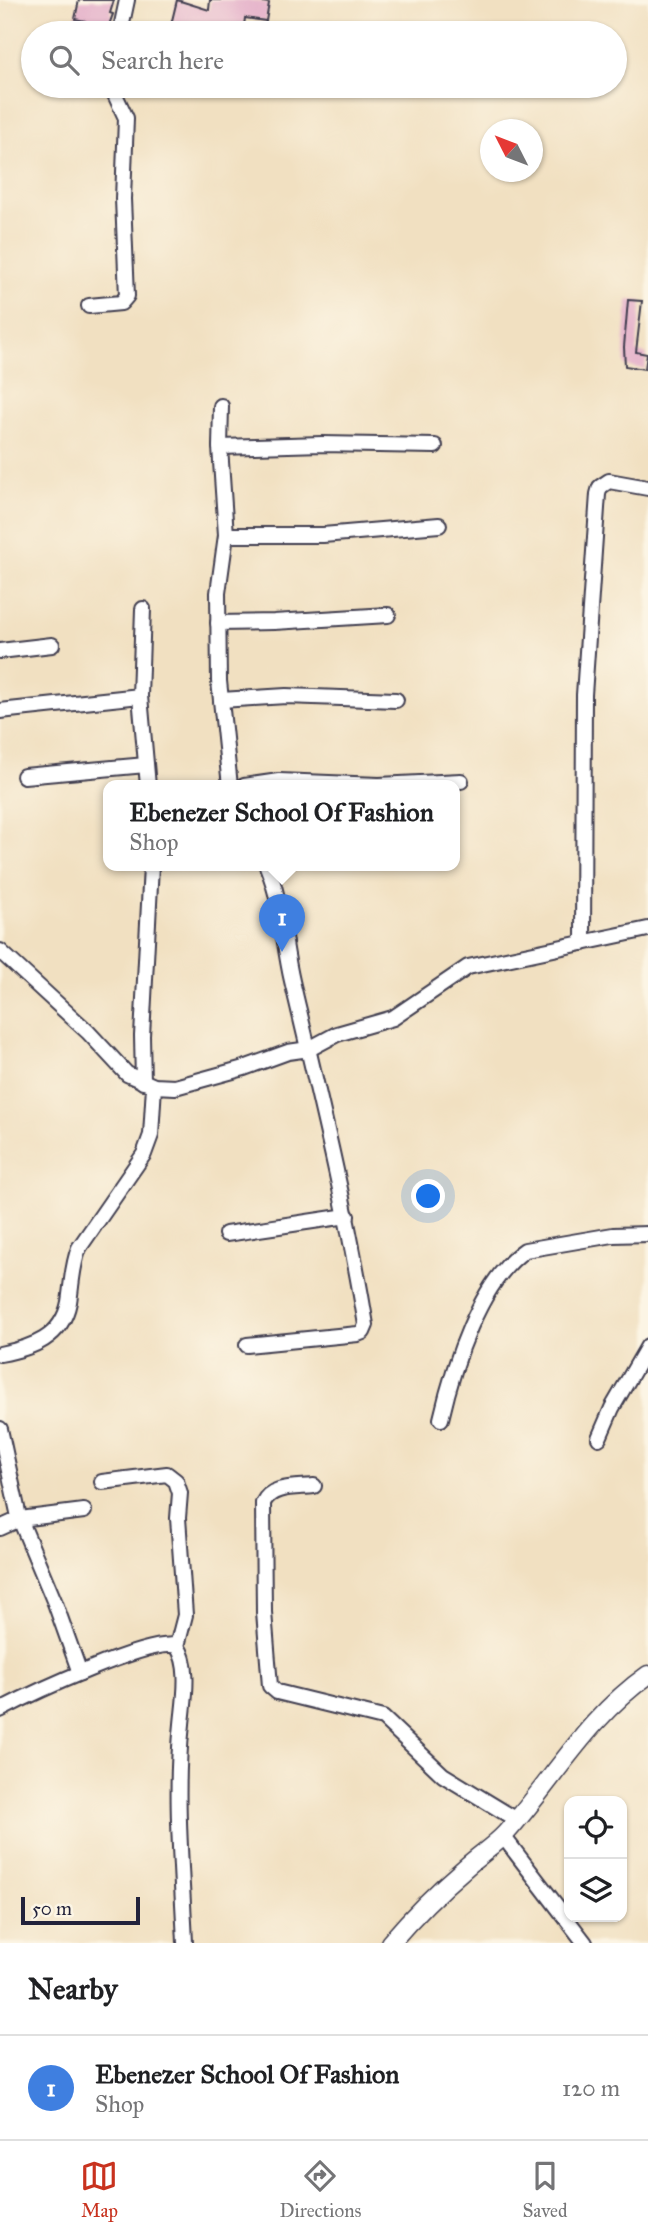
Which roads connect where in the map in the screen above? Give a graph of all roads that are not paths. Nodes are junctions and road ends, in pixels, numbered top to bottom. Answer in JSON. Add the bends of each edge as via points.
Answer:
{"nodes":[{"id":1,"x":127,"y":0,"type":"edge"},
{"id":2,"x":123,"y":21,"type":"edge"},
{"id":3,"x":117,"y":98,"type":"edge"},
{"id":4,"x":89,"y":306,"type":"dead end"},
{"id":5,"x":220,"y":407,"type":"dead end"},
{"id":6,"x":435,"y":446,"type":"dead end"},
{"id":7,"x":219,"y":447,"type":"junction"},
{"id":8,"x":648,"y":488,"type":"edge"},
{"id":9,"x":439,"y":525,"type":"dead end"},
{"id":10,"x":226,"y":535,"type":"junction"},
{"id":11,"x":144,"y":609,"type":"dead end"},
{"id":12,"x":388,"y":615,"type":"dead end"},
{"id":13,"x":218,"y":623,"type":"junction"},
{"id":14,"x":51,"y":645,"type":"dead end"},
{"id":15,"x":0,"y":651,"type":"edge"},
{"id":16,"x":140,"y":696,"type":"junction"},
{"id":17,"x":220,"y":700,"type":"junction"},
{"id":18,"x":396,"y":700,"type":"dead end"},
{"id":19,"x":0,"y":710,"type":"edge"},
{"id":20,"x":146,"y":765,"type":"junction"},
{"id":21,"x":24,"y":776,"type":"dead end"},
{"id":22,"x":147,"y":780,"type":"edge"},
{"id":23,"x":229,"y":780,"type":"edge"},
{"id":24,"x":151,"y":871,"type":"edge"},
{"id":25,"x":268,"y":871,"type":"edge"},
{"id":26,"x":648,"y":929,"type":"edge"},
{"id":27,"x":583,"y":943,"type":"junction"},
{"id":28,"x":0,"y":951,"type":"edge"},
{"id":29,"x":309,"y":1049,"type":"junction"},
{"id":30,"x":148,"y":1084,"type":"junction"},
{"id":31,"x":347,"y":1216,"type":"junction"},
{"id":32,"x":226,"y":1234,"type":"dead end"},
{"id":33,"x":648,"y":1234,"type":"edge"},
{"id":34,"x":247,"y":1345,"type":"dead end"},
{"id":35,"x":648,"y":1346,"type":"edge"},
{"id":36,"x":0,"y":1354,"type":"edge"},
{"id":37,"x":440,"y":1419,"type":"dead end"},
{"id":38,"x":0,"y":1429,"type":"edge"},
{"id":39,"x":598,"y":1438,"type":"dead end"},
{"id":40,"x":102,"y":1482,"type":"dead end"},
{"id":41,"x":314,"y":1486,"type":"dead end"},
{"id":42,"x":84,"y":1511,"type":"dead end"},
{"id":43,"x":20,"y":1519,"type":"junction"},
{"id":44,"x":0,"y":1528,"type":"edge"},
{"id":45,"x":177,"y":1646,"type":"junction"},
{"id":46,"x":80,"y":1673,"type":"junction"},
{"id":47,"x":648,"y":1675,"type":"edge"},
{"id":48,"x":0,"y":1710,"type":"edge"},
{"id":49,"x":517,"y":1820,"type":"junction"},
{"id":50,"x":503,"y":1836,"type":"junction"},
{"id":51,"x":185,"y":1943,"type":"edge"},
{"id":52,"x":390,"y":1943,"type":"edge"},
{"id":53,"x":585,"y":1943,"type":"edge"}],
"edges":[{"from":1,"to":2,"type":"street"},
{"from":3,"to":4,"type":"street","via":[[126,118],[127,296],[121,303]]},
{"from":5,"to":7,"type":"street"},
{"from":6,"to":7,"type":"street"},
{"from":7,"to":10,"type":"street"},
{"from":8,"to":27,"type":"street","via":[[609,481],[598,494],[584,695]]},
{"from":9,"to":10,"type":"street","via":[[323,535]]},
{"from":10,"to":13,"type":"street"},
{"from":11,"to":16,"type":"street"},
{"from":12,"to":13,"type":"street"},
{"from":13,"to":17,"type":"street"},
{"from":14,"to":15,"type":"street"},
{"from":16,"to":19,"type":"street"},
{"from":16,"to":20,"type":"street"},
{"from":17,"to":18,"type":"street","via":[[286,696]]},
{"from":17,"to":23,"type":"street"},
{"from":20,"to":21,"type":"street"},
{"from":20,"to":22,"type":"street"},
{"from":24,"to":30,"type":"street","via":[[142,1036]]},
{"from":25,"to":29,"type":"street"},
{"from":26,"to":27,"type":"street"},
{"from":27,"to":29,"type":"street","via":[[468,967],[393,1018],[337,1034]]},
{"from":28,"to":30,"type":"street","via":[[127,1074]]},
{"from":29,"to":30,"type":"street","via":[[175,1087]]},
{"from":29,"to":31,"type":"street"},
{"from":30,"to":36,"type":"street","via":[[150,1135],[144,1154],[79,1248],[69,1304],[58,1328],[23,1350]]},
{"from":31,"to":32,"type":"street"},
{"from":31,"to":34,"type":"street","via":[[366,1325],[363,1332]]},
{"from":33,"to":37,"type":"street","via":[[613,1235],[525,1250],[515,1257],[474,1320],[449,1382]]},
{"from":35,"to":39,"type":"street"},
{"from":38,"to":43,"type":"street"},
{"from":40,"to":45,"type":"street","via":[[167,1474],[176,1480],[185,1615]]},
{"from":41,"to":49,"type":"street","via":[[276,1491],[263,1503],[270,1686],[277,1692],[383,1718],[443,1775]]},
{"from":42,"to":43,"type":"street"},
{"from":43,"to":44,"type":"street"},
{"from":43,"to":46,"type":"street"},
{"from":45,"to":46,"type":"street","via":[[156,1647]]},
{"from":45,"to":51,"type":"street","via":[[185,1683],[179,1749]]},
{"from":46,"to":48,"type":"street"},
{"from":47,"to":49,"type":"street","via":[[590,1726]]},
{"from":49,"to":50,"type":"street"},
{"from":50,"to":52,"type":"street","via":[[420,1909]]},
{"from":50,"to":53,"type":"street"}]}
